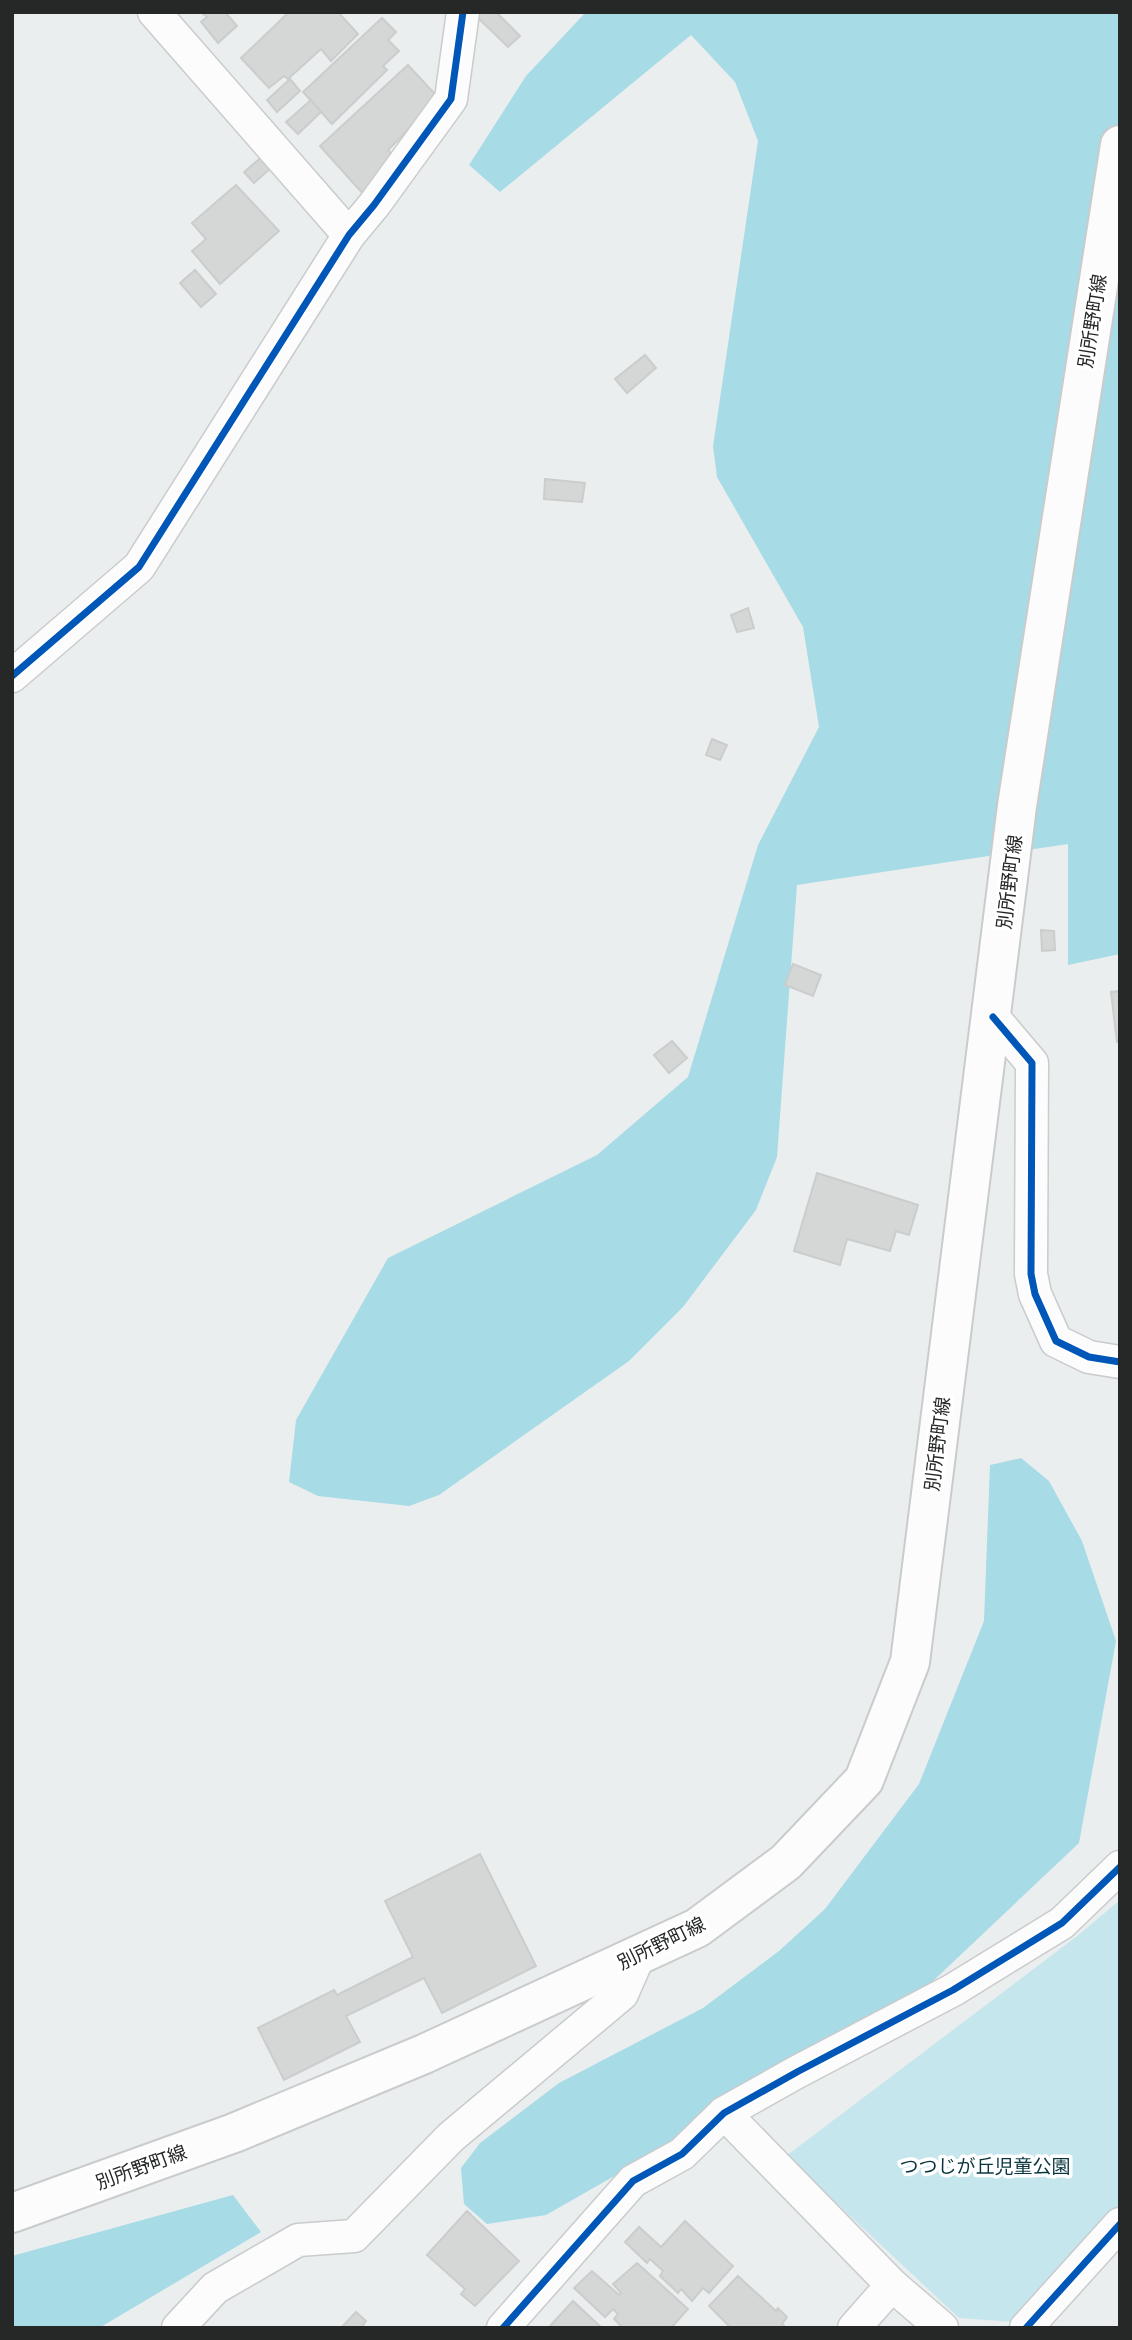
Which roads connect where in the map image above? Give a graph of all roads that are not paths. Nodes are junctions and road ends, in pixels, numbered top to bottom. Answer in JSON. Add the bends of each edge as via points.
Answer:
{"nodes":[{"id":1,"x":155,"y":12,"type":"edge"},
{"id":2,"x":463,"y":12,"type":"edge"},
{"id":3,"x":1120,"y":145,"type":"edge"},
{"id":4,"x":349,"y":235,"type":"junction"},
{"id":5,"x":12,"y":676,"type":"edge"},
{"id":6,"x":993,"y":1017,"type":"junction"},
{"id":7,"x":1120,"y":1362,"type":"edge"},
{"id":8,"x":1120,"y":1867,"type":"edge"},
{"id":9,"x":639,"y":1955,"type":"junction"},
{"id":10,"x":724,"y":2113,"type":"junction"},
{"id":11,"x":12,"y":2213,"type":"edge"},
{"id":12,"x":1120,"y":2224,"type":"edge"},
{"id":13,"x":892,"y":2285,"type":"junction"},
{"id":14,"x":178,"y":2328,"type":"edge"},
{"id":15,"x":503,"y":2328,"type":"edge"},
{"id":16,"x":854,"y":2328,"type":"edge"},
{"id":17,"x":943,"y":2328,"type":"edge"},
{"id":18,"x":1026,"y":2328,"type":"edge"}],
"edges":[{"from":1,"to":4,"type":"street"},
{"from":2,"to":4,"type":"street","via":[[451,99]]},
{"from":3,"to":6,"type":"main road","name":"別所野町線","via":[[1017,806]]},
{"from":4,"to":5,"type":"street","via":[[139,567]]},
{"from":6,"to":7,"type":"street","via":[[1032,1063],[1031,1274],[1035,1294],[1056,1341],[1089,1357]]},
{"from":6,"to":9,"type":"main road","name":"別所野町線","via":[[910,1662],[864,1780],[786,1862],[698,1928]]},
{"from":8,"to":10,"type":"street","via":[[1062,1923],[953,1990]]},
{"from":9,"to":11,"type":"main road","name":"別所野町線","via":[[424,2054],[234,2133]]},
{"from":9,"to":14,"type":"street","via":[[622,1994],[451,2137],[354,2236],[298,2240],[215,2288]]},
{"from":10,"to":13,"type":"street"},
{"from":10,"to":15,"type":"street","via":[[682,2154],[633,2181]]},
{"from":12,"to":18,"type":"street"},
{"from":13,"to":16,"type":"street"},
{"from":13,"to":17,"type":"street"}]}
